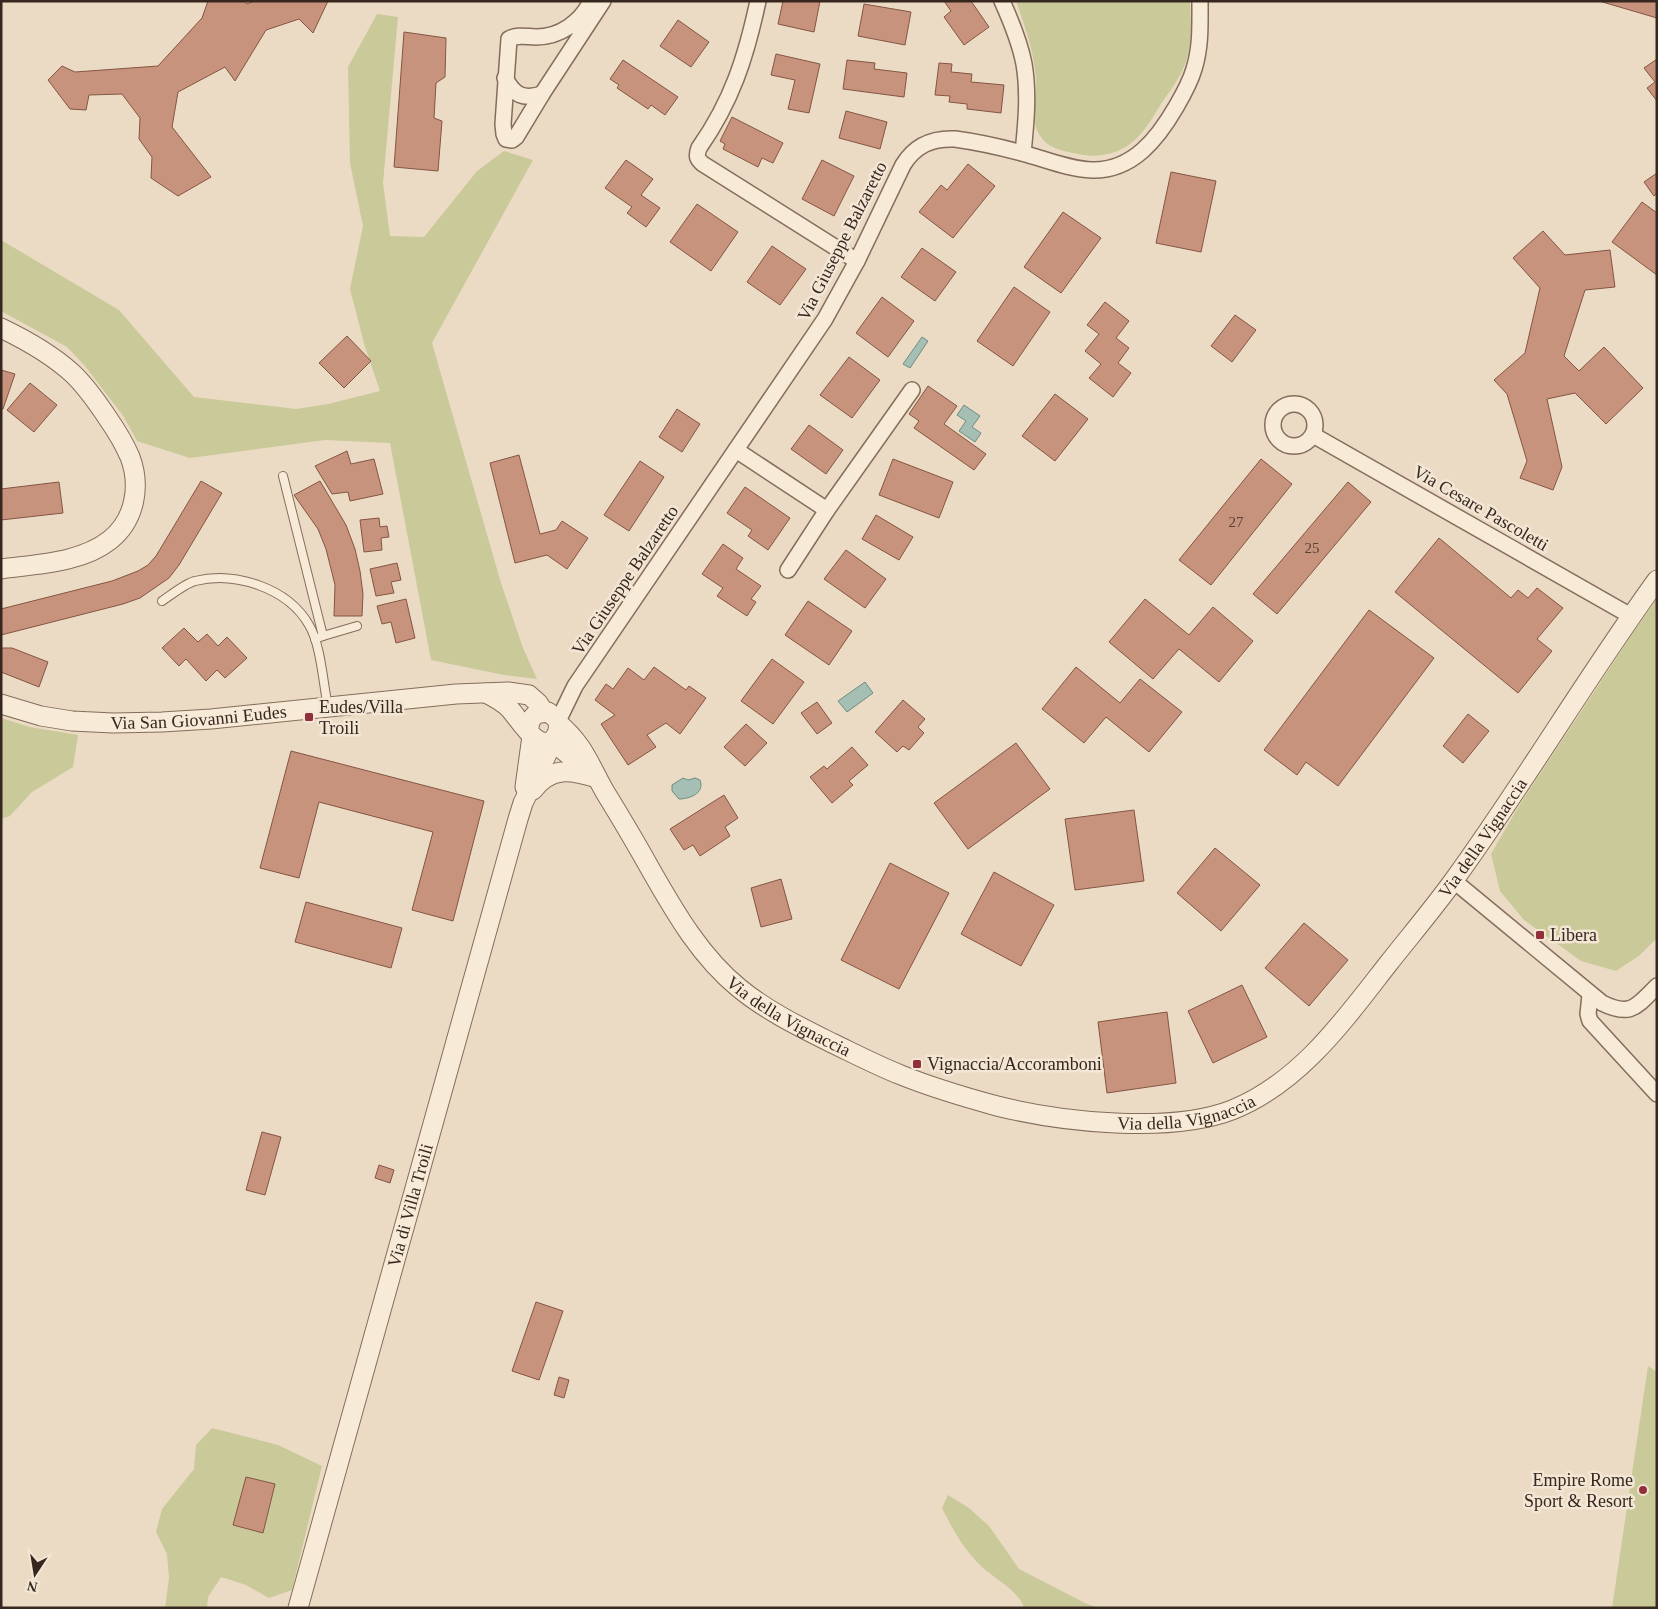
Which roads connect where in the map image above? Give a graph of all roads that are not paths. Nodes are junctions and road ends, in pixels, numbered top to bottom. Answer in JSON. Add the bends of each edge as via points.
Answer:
{"nodes":[{"id":1,"x":591,"y":1,"type":"edge"},
{"id":2,"x":603,"y":1,"type":"edge"},
{"id":3,"x":758,"y":1,"type":"edge"},
{"id":4,"x":1002,"y":1,"type":"edge"},
{"id":5,"x":1200,"y":1,"type":"edge"},
{"id":6,"x":541,"y":37,"type":"junction"},
{"id":7,"x":567,"y":55,"type":"junction"},
{"id":8,"x":506,"y":78,"type":"junction"},
{"id":9,"x":542,"y":94,"type":"junction"},
{"id":10,"x":1023,"y":153,"type":"junction"},
{"id":11,"x":857,"y":261,"type":"junction"},
{"id":12,"x":1,"y":328,"type":"edge"},
{"id":13,"x":912,"y":390,"type":"dead end"},
{"id":14,"x":1313,"y":435,"type":"dead end"},
{"id":15,"x":736,"y":450,"type":"junction"},
{"id":16,"x":284,"y":476,"type":"dead end"},
{"id":17,"x":827,"y":510,"type":"junction"},
{"id":18,"x":1,"y":569,"type":"edge"},
{"id":19,"x":788,"y":570,"type":"dead end"},
{"id":20,"x":1657,"y":580,"type":"edge"},
{"id":21,"x":162,"y":601,"type":"dead end"},
{"id":22,"x":1631,"y":616,"type":"junction"},
{"id":23,"x":357,"y":626,"type":"dead end"},
{"id":24,"x":324,"y":636,"type":"junction"},
{"id":25,"x":315,"y":639,"type":"junction"},
{"id":26,"x":486,"y":693,"type":"junction"},
{"id":27,"x":1,"y":704,"type":"edge"},
{"id":28,"x":328,"y":707,"type":"junction"},
{"id":29,"x":552,"y":717,"type":"junction"},
{"id":30,"x":531,"y":735,"type":"junction"},
{"id":31,"x":551,"y":741,"type":"junction"},
{"id":32,"x":597,"y":778,"type":"junction"},
{"id":33,"x":523,"y":803,"type":"junction"},
{"id":34,"x":1454,"y":881,"type":"junction"},
{"id":35,"x":1657,"y":986,"type":"edge"},
{"id":36,"x":1590,"y":995,"type":"junction"},
{"id":37,"x":1657,"y":1094,"type":"edge"},
{"id":38,"x":298,"y":1608,"type":"edge"}],
"edges":[{"from":1,"to":6,"type":"street","via":[[583,14],[568,27]]},
{"from":2,"to":7,"type":"street"},
{"from":3,"to":11,"type":"street","via":[[736,83],[699,148],[698,159]]},
{"from":4,"to":10,"type":"street","via":[[1024,65]]},
{"from":5,"to":10,"type":"street","name":"Via Giuseppe Balzaretto","via":[[1198,49],[1191,78],[1167,122],[1143,151],[1122,164],[1099,170],[1067,166]]},
{"from":6,"to":7,"type":"street","via":[[556,44]]},
{"from":6,"to":8,"type":"street","via":[[509,39]]},
{"from":7,"to":9,"type":"street"},
{"from":8,"to":9,"type":"street","via":[[519,95]]},
{"from":8,"to":9,"type":"street","via":[[504,136],[508,140],[516,137]]},
{"from":10,"to":11,"type":"street","name":"Via Giuseppe Balzaretto","via":[[955,138],[921,145],[903,165]]},
{"from":11,"to":15,"type":"street","name":"Via Giuseppe Balzaretto","via":[[815,334]]},
{"from":12,"to":18,"type":"street","via":[[63,366],[92,395],[130,456],[135,486],[128,519],[121,530],[104,544],[65,559]]},
{"from":13,"to":17,"type":"street"},
{"from":14,"to":22,"type":"street","name":"Via Cesare Pascoletti"},
{"from":15,"to":17,"type":"street"},
{"from":15,"to":29,"type":"street","name":"Via Giuseppe Balzaretto"},
{"from":16,"to":24,"type":"lane"},
{"from":17,"to":19,"type":"street"},
{"from":20,"to":22,"type":"street","name":"Via della Vignaccia"},
{"from":21,"to":25,"type":"lane","via":[[193,581],[218,578],[247,582],[272,591],[295,607]]},
{"from":22,"to":34,"type":"street","name":"Via della Vignaccia"},
{"from":23,"to":24,"type":"lane"},
{"from":24,"to":25,"type":"lane"},
{"from":25,"to":28,"type":"lane"},
{"from":26,"to":28,"type":"street","name":"Via San Giovanni Eudes"},
{"from":26,"to":29,"type":"street","name":"Via San Giovanni Eudes","via":[[529,695]]},
{"from":26,"to":30,"type":"street","via":[[509,708]]},
{"from":27,"to":28,"type":"street","name":"Via San Giovanni Eudes","via":[[51,718],[113,723],[185,721]]},
{"from":29,"to":30,"type":"street","via":[[538,713],[532,718],[529,725]]},
{"from":29,"to":31,"type":"street","via":[[557,733]]},
{"from":29,"to":32,"type":"street","name":"Via della Vignaccia","via":[[583,750]]},
{"from":30,"to":31,"type":"street","via":[[541,742]]},
{"from":30,"to":33,"type":"street","name":"Via di Villa Troili"},
{"from":31,"to":32,"type":"street","name":"Via della Vignaccia"},
{"from":31,"to":33,"type":"street","name":"Via di Villa Troili"},
{"from":32,"to":33,"type":"street","via":[[568,772],[550,775],[540,781]]},
{"from":32,"to":34,"type":"street","name":"Via della Vignaccia","via":[[674,910],[697,943],[724,974],[758,1003],[876,1064],[928,1085],[1019,1111],[1086,1120],[1136,1123],[1186,1120],[1218,1115],[1261,1096],[1292,1074],[1340,1024]]},
{"from":33,"to":38,"type":"street","name":"Via di Villa Troili"},
{"from":34,"to":36,"type":"street"},
{"from":35,"to":36,"type":"street","via":[[1634,1007],[1624,1011]]},
{"from":36,"to":37,"type":"street","via":[[1590,1021]]}]}
